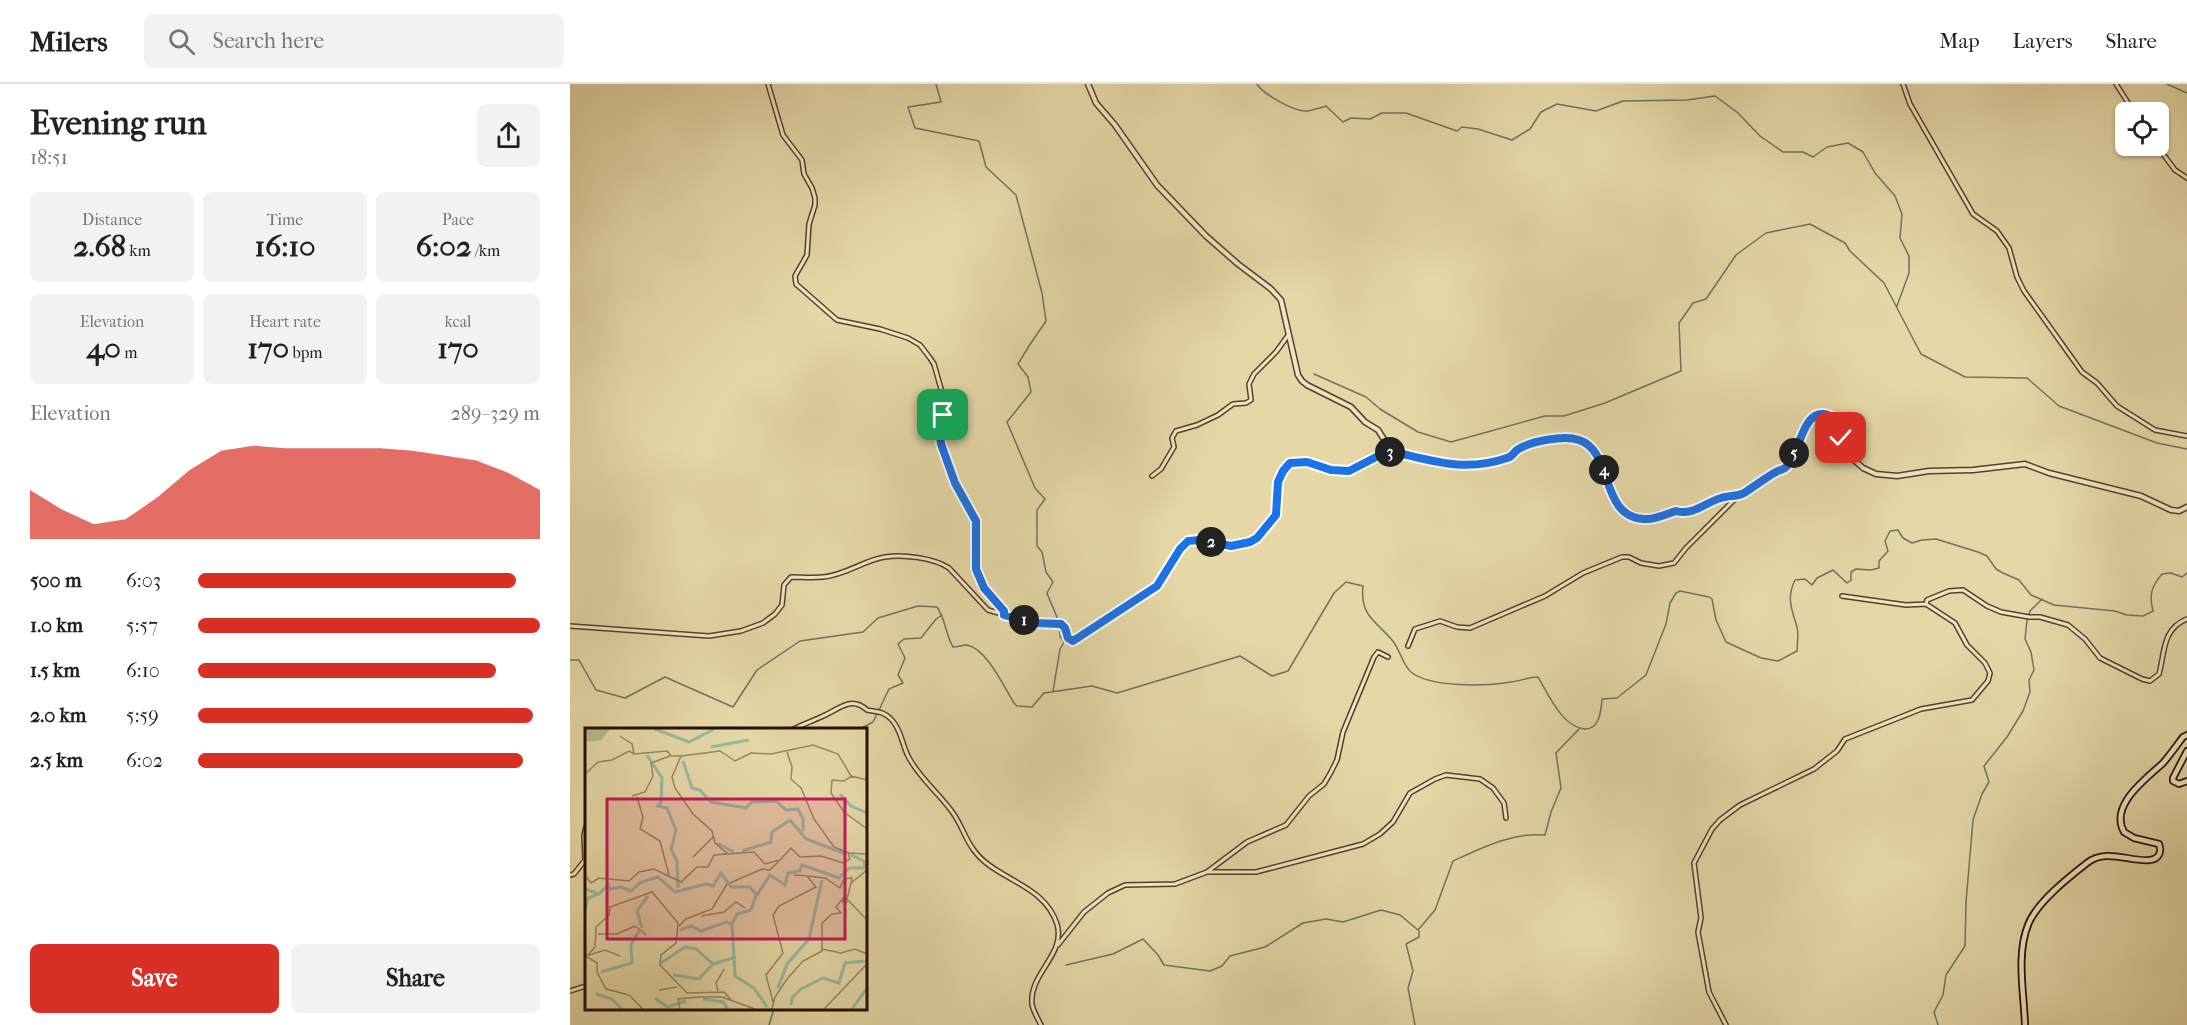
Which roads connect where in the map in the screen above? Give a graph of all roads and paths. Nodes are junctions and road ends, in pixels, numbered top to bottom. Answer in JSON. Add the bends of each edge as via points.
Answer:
{"nodes":[{"id":1,"x":768,"y":84,"type":"edge"},
{"id":2,"x":1088,"y":84,"type":"edge"},
{"id":3,"x":1903,"y":84,"type":"edge"},
{"id":4,"x":2116,"y":84,"type":"edge"},
{"id":5,"x":2128,"y":102,"type":"edge"},
{"id":6,"x":2164,"y":156,"type":"edge"},
{"id":7,"x":2187,"y":178,"type":"edge"},
{"id":8,"x":1289,"y":334,"type":"junction"},
{"id":9,"x":2187,"y":436,"type":"edge"},
{"id":10,"x":1392,"y":452,"type":"junction"},
{"id":11,"x":1152,"y":476,"type":"dead end"},
{"id":12,"x":1739,"y":495,"type":"junction"},
{"id":13,"x":2187,"y":507,"type":"edge"},
{"id":14,"x":1842,"y":597,"type":"dead end"},
{"id":15,"x":1926,"y":604,"type":"junction"},
{"id":16,"x":1004,"y":615,"type":"junction"},
{"id":17,"x":2187,"y":619,"type":"edge"},
{"id":18,"x":570,"y":626,"type":"edge"},
{"id":19,"x":1408,"y":646,"type":"dead end"},
{"id":20,"x":1388,"y":657,"type":"dead end"},
{"id":21,"x":794,"y":728,"type":"edge"},
{"id":22,"x":2187,"y":735,"type":"edge"},
{"id":23,"x":2187,"y":751,"type":"edge"},
{"id":24,"x":2187,"y":781,"type":"edge"},
{"id":25,"x":1506,"y":818,"type":"dead end"},
{"id":26,"x":585,"y":831,"type":"edge"},
{"id":27,"x":585,"y":860,"type":"edge"},
{"id":28,"x":585,"y":860,"type":"edge"},
{"id":29,"x":1207,"y":872,"type":"junction"},
{"id":30,"x":570,"y":875,"type":"edge"},
{"id":31,"x":1057,"y":947,"type":"junction"},
{"id":32,"x":585,"y":986,"type":"edge"},
{"id":33,"x":570,"y":991,"type":"edge"},
{"id":34,"x":1041,"y":1025,"type":"edge"},
{"id":35,"x":1726,"y":1025,"type":"edge"},
{"id":36,"x":2025,"y":1025,"type":"edge"}],
"edges":[{"from":1,"to":16,"type":"street","via":[[783,135],[802,160],[815,205],[808,224],[807,255],[795,276],[796,284],[837,320],[908,338],[920,345],[934,364],[943,396],[941,444],[955,483],[976,521],[976,569],[984,588]]},
{"from":2,"to":8,"type":"street","via":[[1096,103],[1157,185],[1206,236],[1278,296]]},
{"from":3,"to":9,"type":"street","via":[[1910,104],[1973,214],[2001,235],[2024,291],[2082,372],[2116,406],[2147,426]]},
{"from":4,"to":5,"type":"street"},
{"from":6,"to":7,"type":"street"},
{"from":8,"to":10,"type":"street","via":[[1302,381],[1351,406],[1378,430]]},
{"from":8,"to":11,"type":"street","via":[[1254,374],[1249,384],[1251,400],[1233,404],[1197,425],[1176,431],[1172,438],[1174,447]]},
{"from":10,"to":12,"type":"street","via":[[1456,466],[1505,459],[1518,449],[1549,439],[1580,440],[1599,459],[1615,504],[1644,519],[1699,509],[1718,498]]},
{"from":10,"to":16,"type":"street","via":[[1349,471],[1307,462],[1290,463],[1278,482],[1276,515],[1257,538],[1235,545],[1200,540],[1185,543],[1157,586],[1102,620],[1077,641],[1068,638],[1061,624],[1033,623]]},
{"from":12,"to":13,"type":"street","via":[[1784,468],[1807,422],[1827,414],[1840,427],[1845,452],[1876,474],[1897,476],[2025,464],[2144,497],[2171,510]]},
{"from":12,"to":19,"type":"street","via":[[1674,563],[1659,566],[1622,557],[1479,624],[1465,628],[1440,621],[1415,629]]},
{"from":14,"to":15,"type":"street"},
{"from":15,"to":17,"type":"street","via":[[1943,593],[1963,590],[2001,612],[2048,618],[2076,630],[2100,658],[2150,681],[2159,674],[2170,633]]},
{"from":15,"to":35,"type":"street","via":[[1955,623],[1967,645],[1986,664],[1988,681],[1972,700],[1921,709],[1845,739],[1837,751],[1814,769],[1740,805],[1720,820],[1694,863],[1701,918],[1698,932],[1708,992]]},
{"from":16,"to":18,"type":"street","via":[[985,607],[942,563],[894,556],[824,577],[791,577],[784,585],[782,605],[775,614],[741,631],[709,636]]},
{"from":20,"to":29,"type":"street","via":[[1378,652],[1374,657],[1343,732],[1337,760],[1324,784],[1286,825],[1247,842]]},
{"from":21,"to":31,"type":"street","via":[[845,704],[881,711],[892,720],[916,768],[954,814],[977,855],[1028,887],[1045,904],[1057,923]]},
{"from":22,"to":36,"type":"main road","via":[[2130,796],[2121,814],[2124,832],[2156,842],[2160,846],[2159,856],[2152,860],[2114,856],[2093,859],[2048,897],[2030,919],[2023,950]]},
{"from":23,"to":24,"type":"main road","via":[[2173,781]]},
{"from":25,"to":29,"type":"street","via":[[1504,803],[1493,788],[1480,779],[1446,776],[1410,794],[1393,822],[1364,844],[1256,872]]},
{"from":26,"to":28,"type":"street"},
{"from":27,"to":30,"type":"street"},
{"from":29,"to":31,"type":"street","via":[[1175,884],[1125,885],[1108,893],[1084,912]]},
{"from":31,"to":34,"type":"street","via":[[1033,989],[1032,1005]]},
{"from":32,"to":33,"type":"street"}]}
